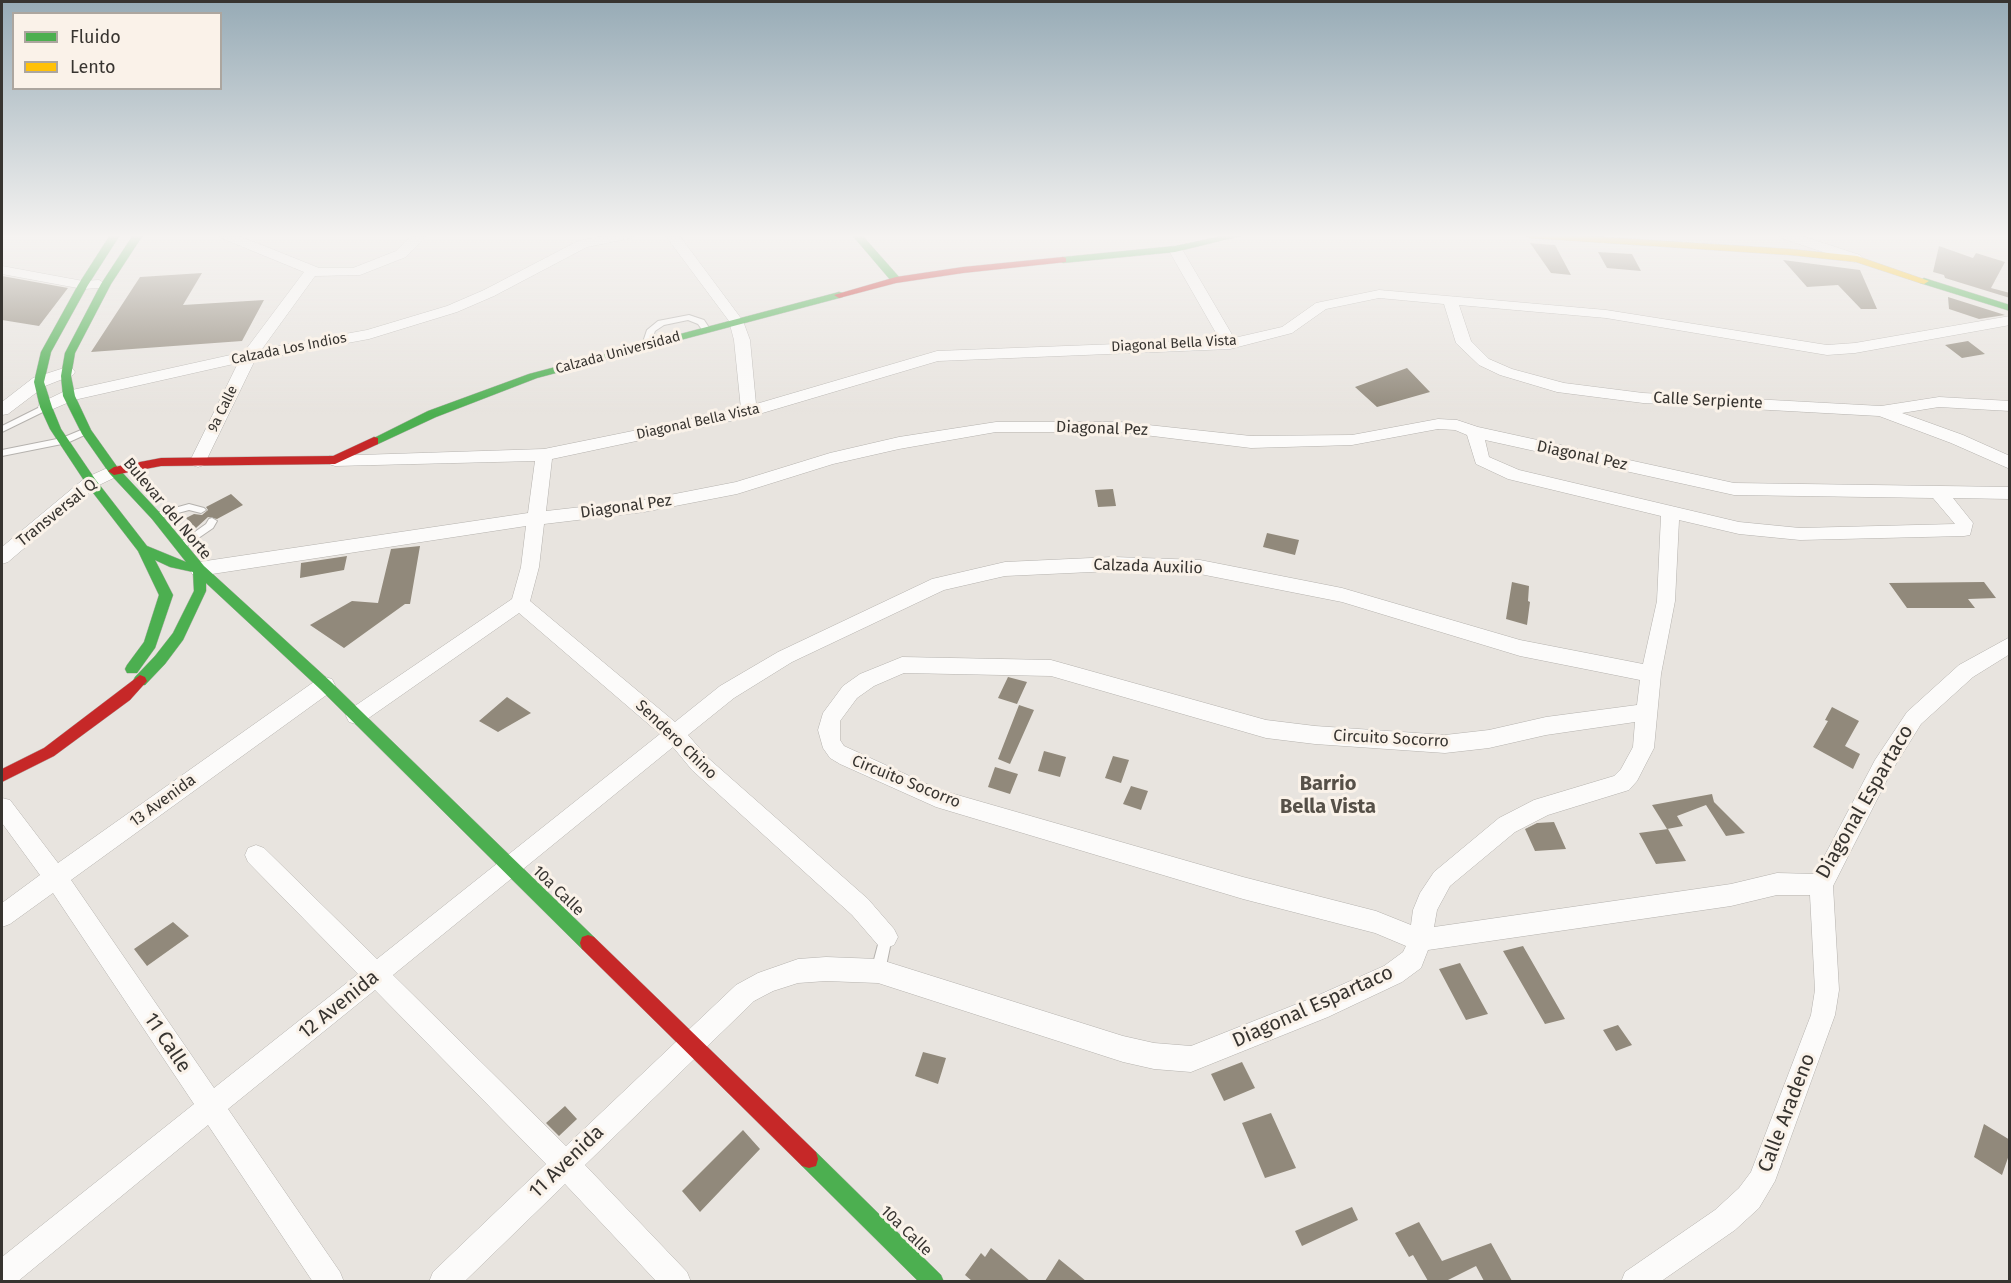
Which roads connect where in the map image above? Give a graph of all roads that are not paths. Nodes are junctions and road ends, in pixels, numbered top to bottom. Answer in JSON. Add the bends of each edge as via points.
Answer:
{"nodes":[{"id":1,"x":78,"y":295,"type":"edge"},
{"id":2,"x":100,"y":295,"type":"edge"},
{"id":3,"x":294,"y":295,"type":"edge"},
{"id":4,"x":483,"y":295,"type":"edge"},
{"id":5,"x":717,"y":295,"type":"edge"},
{"id":6,"x":838,"y":295,"type":"edge"},
{"id":7,"x":1202,"y":295,"type":"edge"},
{"id":8,"x":1374,"y":295,"type":"edge"},
{"id":9,"x":1389,"y":295,"type":"edge"},
{"id":10,"x":1969,"y":295,"type":"edge"},
{"id":11,"x":1450,"y":300,"type":"junction"},
{"id":12,"x":2010,"y":308,"type":"edge"},
{"id":13,"x":2010,"y":320,"type":"edge"},
{"id":14,"x":736,"y":321,"type":"junction"},
{"id":15,"x":1230,"y":344,"type":"junction"},
{"id":16,"x":249,"y":356,"type":"junction"},
{"id":17,"x":67,"y":372,"type":"junction"},
{"id":18,"x":39,"y":382,"type":"junction"},
{"id":19,"x":69,"y":396,"type":"junction"},
{"id":20,"x":2010,"y":406,"type":"edge"},
{"id":21,"x":46,"y":407,"type":"junction"},
{"id":22,"x":2,"y":410,"type":"edge"},
{"id":23,"x":1881,"y":411,"type":"junction"},
{"id":24,"x":749,"y":412,"type":"junction"},
{"id":25,"x":2,"y":429,"type":"edge"},
{"id":26,"x":1474,"y":432,"type":"junction"},
{"id":27,"x":88,"y":435,"type":"junction"},
{"id":28,"x":64,"y":441,"type":"junction"},
{"id":29,"x":114,"y":450,"type":"dead end"},
{"id":30,"x":2,"y":453,"type":"edge"},
{"id":31,"x":130,"y":455,"type":"dead end"},
{"id":32,"x":544,"y":455,"type":"junction"},
{"id":33,"x":335,"y":460,"type":"junction"},
{"id":34,"x":161,"y":462,"type":"junction"},
{"id":35,"x":198,"y":462,"type":"junction"},
{"id":36,"x":2010,"y":463,"type":"edge"},
{"id":37,"x":114,"y":471,"type":"junction"},
{"id":38,"x":91,"y":482,"type":"junction"},
{"id":39,"x":1938,"y":492,"type":"junction"},
{"id":40,"x":2010,"y":494,"type":"edge"},
{"id":41,"x":201,"y":510,"type":"dead end"},
{"id":42,"x":1670,"y":513,"type":"junction"},
{"id":43,"x":156,"y":516,"type":"junction"},
{"id":44,"x":537,"y":519,"type":"junction"},
{"id":45,"x":212,"y":521,"type":"dead end"},
{"id":46,"x":182,"y":546,"type":"junction"},
{"id":47,"x":143,"y":549,"type":"junction"},
{"id":48,"x":2,"y":557,"type":"edge"},
{"id":49,"x":199,"y":569,"type":"junction"},
{"id":50,"x":519,"y":603,"type":"junction"},
{"id":51,"x":2010,"y":644,"type":"edge"},
{"id":52,"x":1651,"y":674,"type":"junction"},
{"id":53,"x":325,"y":685,"type":"junction"},
{"id":54,"x":1647,"y":712,"type":"junction"},
{"id":55,"x":356,"y":716,"type":"junction"},
{"id":56,"x":675,"y":734,"type":"junction"},
{"id":57,"x":22,"y":750,"type":"dead end"},
{"id":58,"x":2,"y":776,"type":"edge"},
{"id":59,"x":2,"y":807,"type":"edge"},
{"id":60,"x":10,"y":835,"type":"edge"},
{"id":61,"x":256,"y":855,"type":"dead end"},
{"id":62,"x":510,"y":867,"type":"junction"},
{"id":63,"x":56,"y":878,"type":"junction"},
{"id":64,"x":1821,"y":885,"type":"junction"},
{"id":65,"x":2,"y":916,"type":"edge"},
{"id":66,"x":886,"y":937,"type":"joint"},
{"id":67,"x":1420,"y":940,"type":"junction"},
{"id":68,"x":878,"y":971,"type":"junction"},
{"id":69,"x":378,"y":974,"type":"junction"},
{"id":70,"x":691,"y":1044,"type":"junction"},
{"id":71,"x":210,"y":1107,"type":"junction"},
{"id":72,"x":565,"y":1164,"type":"junction"},
{"id":73,"x":2,"y":1275,"type":"edge"},
{"id":74,"x":330,"y":1281,"type":"edge"},
{"id":75,"x":442,"y":1281,"type":"edge"},
{"id":76,"x":677,"y":1281,"type":"edge"},
{"id":77,"x":934,"y":1281,"type":"edge"},
{"id":78,"x":1635,"y":1281,"type":"edge"}],
"edges":[{"from":1,"to":18,"type":"street","via":[[46,352]]},
{"from":2,"to":17,"type":"street","name":"Bulevar del Norte","via":[[70,354]]},
{"from":3,"to":16,"type":"street","name":"9a Calle"},
{"from":4,"to":16,"type":"street","name":"Calzada Los Indios","via":[[452,309],[369,334]]},
{"from":5,"to":14,"type":"street"},
{"from":6,"to":14,"type":"street","name":"Calzada Universidad"},
{"from":7,"to":15,"type":"street"},
{"from":8,"to":15,"type":"street","name":"Diagonal Bella Vista","via":[[1321,306],[1287,330]]},
{"from":9,"to":11,"type":"street","name":"Diagonal Bella Vista"},
{"from":10,"to":12,"type":"street"},
{"from":11,"to":13,"type":"street","name":"Diagonal Bella Vista","via":[[1606,314],[1827,350]]},
{"from":11,"to":23,"type":"street","name":"Calle Serpiente","via":[[1464,343],[1484,362],[1563,388],[1643,398]]},
{"from":14,"to":24,"type":"street","via":[[742,340]]},
{"from":14,"to":33,"type":"street","name":"Calzada Universidad","via":[[533,376],[432,414]]},
{"from":15,"to":24,"type":"street","name":"Diagonal Bella Vista","via":[[942,356]]},
{"from":16,"to":19,"type":"street","name":"Calzada Los Indios"},
{"from":16,"to":35,"type":"street","name":"9a Calle"},
{"from":17,"to":18,"type":"street"},
{"from":17,"to":19,"type":"street","name":"Bulevar del Norte"},
{"from":18,"to":21,"type":"street"},
{"from":18,"to":22,"type":"street"},
{"from":19,"to":21,"type":"street","name":"Calzada Los Indios"},
{"from":19,"to":27,"type":"street","name":"Bulevar del Norte"},
{"from":20,"to":23,"type":"street","name":"Calle Serpiente","via":[[1939,402]]},
{"from":21,"to":25,"type":"lane"},
{"from":21,"to":28,"type":"street"},
{"from":23,"to":36,"type":"street"},
{"from":24,"to":32,"type":"street","name":"Diagonal Bella Vista"},
{"from":26,"to":39,"type":"street","name":"Diagonal Pez","via":[[1734,489]]},
{"from":26,"to":42,"type":"street","via":[[1482,460],[1487,464],[1515,475]]},
{"from":26,"to":44,"type":"street","name":"Diagonal Pez","via":[[1438,424],[1352,440],[1251,442],[1120,427],[996,427],[899,443],[830,459],[737,488],[644,507]]},
{"from":27,"to":28,"type":"lane"},
{"from":27,"to":29,"type":"street"},
{"from":27,"to":37,"type":"street","name":"Bulevar del Norte"},
{"from":28,"to":30,"type":"lane"},
{"from":28,"to":38,"type":"street"},
{"from":31,"to":34,"type":"street"},
{"from":32,"to":33,"type":"street","name":"Diagonal Bella Vista"},
{"from":32,"to":44,"type":"street"},
{"from":33,"to":35,"type":"street","name":"Calzada Universidad"},
{"from":34,"to":35,"type":"street","name":"Calzada Universidad"},
{"from":34,"to":37,"type":"street","name":"Calzada Universidad"},
{"from":37,"to":38,"type":"street","name":"Transversal Q"},
{"from":37,"to":43,"type":"street","name":"Bulevar del Norte"},
{"from":38,"to":47,"type":"street"},
{"from":38,"to":48,"type":"street","name":"Transversal Q"},
{"from":39,"to":40,"type":"street","name":"Diagonal Pez"},
{"from":39,"to":42,"type":"street","via":[[1964,524],[1964,530],[1800,534],[1739,528]]},
{"from":41,"to":43,"type":"lane","via":[[189,507]]},
{"from":42,"to":52,"type":"street","via":[[1666,602]]},
{"from":43,"to":46,"type":"street","name":"Bulevar del Norte"},
{"from":44,"to":49,"type":"street","name":"Diagonal Pez"},
{"from":44,"to":50,"type":"street","via":[[530,567]]},
{"from":45,"to":46,"type":"lane"},
{"from":46,"to":49,"type":"street","name":"Bulevar del Norte"},
{"from":47,"to":49,"type":"street","name":"10a Calle","via":[[175,564]]},
{"from":47,"to":57,"type":"street","via":[[166,596],[150,644],[127,675],[94,708]]},
{"from":49,"to":53,"type":"street","name":"10a Calle"},
{"from":49,"to":58,"type":"street","name":"Bulevar del Norte","via":[[201,591],[193,610],[160,660],[96,720],[49,752]]},
{"from":50,"to":55,"type":"street"},
{"from":50,"to":56,"type":"street","name":"Sendero Chino"},
{"from":51,"to":64,"type":"street","name":"Diagonal Espartaco","via":[[1966,671],[1914,718],[1882,766]]},
{"from":52,"to":54,"type":"street"},
{"from":52,"to":56,"type":"street","name":"Calzada Auxilio","via":[[1520,648],[1342,595],[1200,567],[1113,564],[1005,569],[939,585],[795,652],[727,692]]},
{"from":53,"to":55,"type":"street","name":"10a Calle"},
{"from":53,"to":63,"type":"street","name":"13 Avenida"},
{"from":54,"to":67,"type":"street","via":[[1643,748],[1629,775],[1621,783],[1542,807],[1487,840],[1442,879],[1432,893]]},
{"from":54,"to":67,"type":"street","name":"Circuito Socorro","via":[[1445,744],[1266,729],[1051,668],[932,664],[902,665],[867,680],[850,692],[830,719],[830,742],[837,752],[936,798],[1243,888],[1376,922]]},
{"from":55,"to":62,"type":"street","name":"10a Calle"},
{"from":56,"to":62,"type":"street","name":"12 Avenida"},
{"from":56,"to":66,"type":"street","name":"Sendero Chino","via":[[700,764],[860,907]]},
{"from":59,"to":60,"type":"street","name":"11 Calle"},
{"from":60,"to":63,"type":"street","name":"11 Calle"},
{"from":61,"to":69,"type":"street","via":[[345,947]]},
{"from":62,"to":69,"type":"street","name":"12 Avenida"},
{"from":62,"to":70,"type":"street","name":"10a Calle"},
{"from":63,"to":65,"type":"street","name":"13 Avenida"},
{"from":63,"to":71,"type":"street","name":"11 Calle"},
{"from":64,"to":67,"type":"street","name":"Diagonal Espartaco","via":[[1777,884],[1731,895]]},
{"from":64,"to":78,"type":"street","name":"Calle Aradeno","via":[[1827,990],[1823,1015],[1761,1181],[1725,1220]]},
{"from":66,"to":68,"type":"lane","name":"Sendero Chino"},
{"from":67,"to":68,"type":"street","name":"Diagonal Espartaco","via":[[1412,960],[1393,974],[1191,1059],[1123,1049]]},
{"from":68,"to":70,"type":"street","name":"Diagonal Espartaco","via":[[798,971],[767,981],[745,993]]},
{"from":69,"to":71,"type":"street","name":"12 Avenida"},
{"from":69,"to":72,"type":"street"},
{"from":70,"to":72,"type":"street","name":"11 Avenida"},
{"from":70,"to":77,"type":"street","name":"10a Calle"},
{"from":71,"to":73,"type":"street","name":"12 Avenida"},
{"from":71,"to":74,"type":"street","name":"11 Calle"},
{"from":72,"to":75,"type":"street","name":"11 Avenida"},
{"from":72,"to":76,"type":"street"}]}
